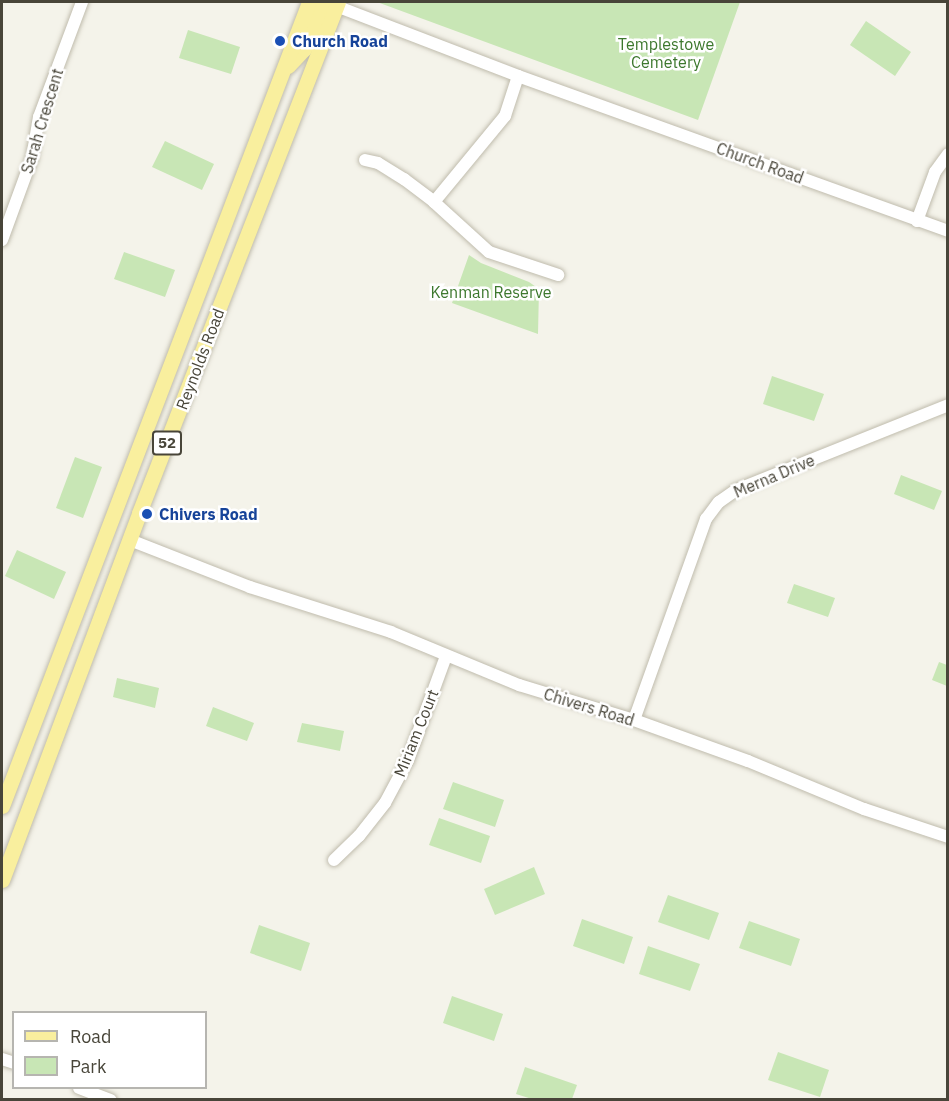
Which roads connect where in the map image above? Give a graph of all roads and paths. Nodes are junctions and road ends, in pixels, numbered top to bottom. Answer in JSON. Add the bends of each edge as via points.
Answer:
{"nodes":[{"id":1,"x":82,"y":2,"type":"edge"},
{"id":2,"x":309,"y":2,"type":"edge"},
{"id":3,"x":337,"y":4,"type":"edge"},
{"id":4,"x":282,"y":73,"type":"junction"},
{"id":5,"x":518,"y":76,"type":"junction"},
{"id":6,"x":259,"y":133,"type":"junction"},
{"id":7,"x":285,"y":142,"type":"junction"},
{"id":8,"x":948,"y":154,"type":"edge"},
{"id":9,"x":365,"y":160,"type":"dead end"},
{"id":10,"x":434,"y":202,"type":"junction"},
{"id":11,"x":917,"y":221,"type":"junction"},
{"id":12,"x":948,"y":231,"type":"edge"},
{"id":13,"x":2,"y":240,"type":"edge"},
{"id":14,"x":558,"y":275,"type":"dead end"},
{"id":15,"x":948,"y":405,"type":"edge"},
{"id":16,"x":130,"y":540,"type":"junction"},
{"id":17,"x":446,"y":656,"type":"junction"},
{"id":18,"x":634,"y":720,"type":"junction"},
{"id":19,"x":2,"y":806,"type":"edge"},
{"id":20,"x":948,"y":837,"type":"edge"},
{"id":21,"x":334,"y":860,"type":"dead end"},
{"id":22,"x":2,"y":880,"type":"edge"},
{"id":23,"x":82,"y":1089,"type":"edge"},
{"id":24,"x":111,"y":1100,"type":"edge"}],
"edges":[{"from":1,"to":13,"type":"street","name":"Sarah Crescent","via":[[39,117],[32,158]]},
{"from":2,"to":4,"type":"main road","name":"Reynolds Road","number":"52"},
{"from":3,"to":4,"type":"main road","via":[[323,5],[304,49]]},
{"from":3,"to":5,"type":"street","name":"Church Road"},
{"from":3,"to":7,"type":"main road","name":"Reynolds Road","number":"52"},
{"from":4,"to":6,"type":"main road","name":"Reynolds Road","number":"52"},
{"from":5,"to":10,"type":"street","via":[[505,116]]},
{"from":5,"to":11,"type":"street","name":"Church Road"},
{"from":6,"to":7,"type":"main road"},
{"from":6,"to":19,"type":"main road","name":"Reynolds Road","number":"52"},
{"from":7,"to":16,"type":"main road","name":"Reynolds Road","number":"52"},
{"from":8,"to":11,"type":"street","via":[[935,172]]},
{"from":9,"to":10,"type":"street","via":[[378,162]]},
{"from":10,"to":14,"type":"street","via":[[489,252]]},
{"from":11,"to":12,"type":"street","name":"Church Road"},
{"from":15,"to":18,"type":"street","name":"Merna Drive","via":[[736,489],[719,502],[706,519]]},
{"from":16,"to":17,"type":"street","name":"Chivers Road","via":[[259,590],[391,632]]},
{"from":16,"to":22,"type":"main road","name":"Reynolds Road","number":"52"},
{"from":17,"to":18,"type":"street","name":"Chivers Road","via":[[529,688]]},
{"from":17,"to":21,"type":"street","name":"Miriam Court","via":[[408,760],[385,803]]},
{"from":18,"to":20,"type":"street","name":"Chivers Road","via":[[774,771],[881,816]]},
{"from":23,"to":24,"type":"street"}]}
